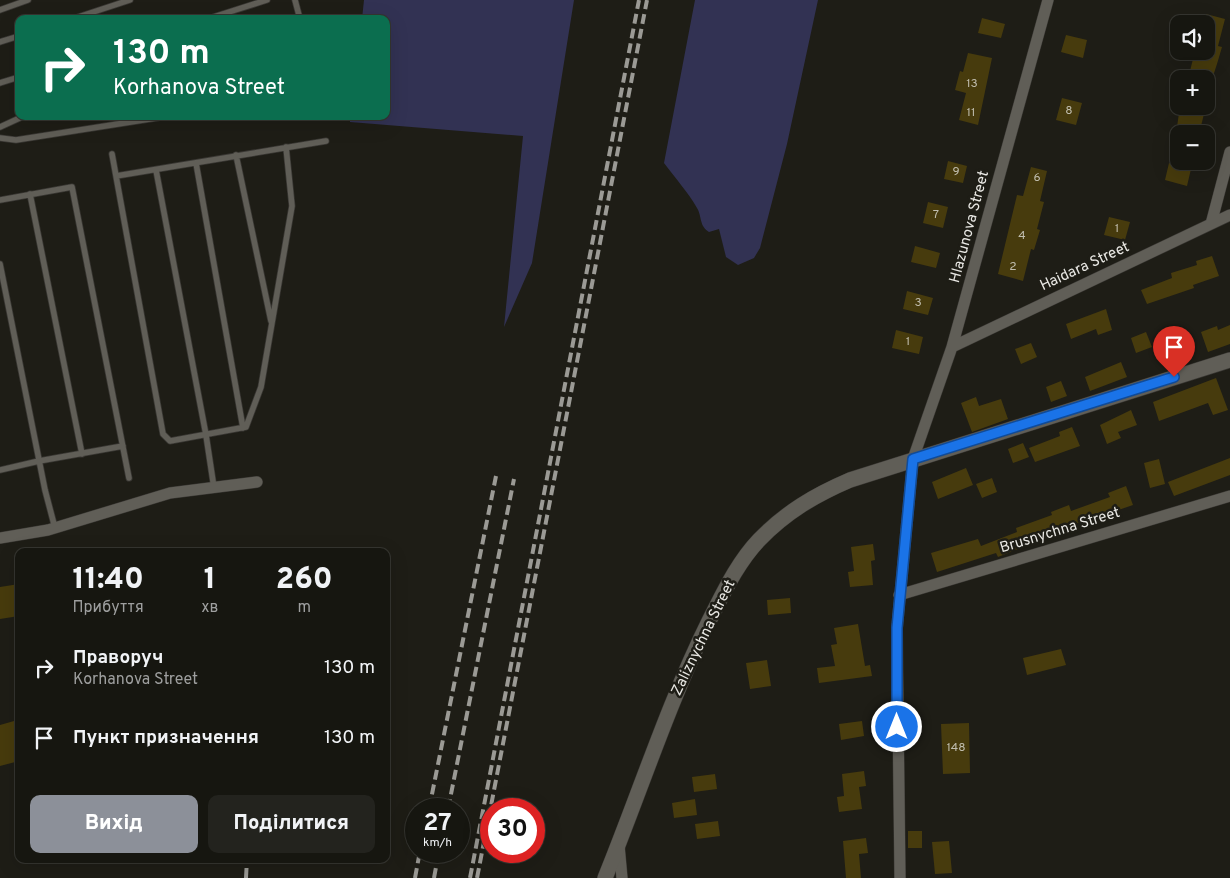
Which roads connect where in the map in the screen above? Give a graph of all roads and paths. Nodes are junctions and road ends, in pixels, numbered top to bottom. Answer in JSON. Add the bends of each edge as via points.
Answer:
{"nodes":[{"id":1,"x":28,"y":0,"type":"edge"},
{"id":2,"x":130,"y":0,"type":"edge"},
{"id":3,"x":268,"y":0,"type":"edge"},
{"id":4,"x":295,"y":0,"type":"edge"},
{"id":5,"x":1048,"y":0,"type":"edge"},
{"id":6,"x":0,"y":10,"type":"edge"},
{"id":7,"x":84,"y":15,"type":"edge"},
{"id":8,"x":220,"y":15,"type":"edge"},
{"id":9,"x":299,"y":15,"type":"edge"},
{"id":10,"x":15,"y":37,"type":"edge"},
{"id":11,"x":0,"y":42,"type":"edge"},
{"id":12,"x":15,"y":78,"type":"edge"},
{"id":13,"x":0,"y":83,"type":"edge"},
{"id":14,"x":15,"y":120,"type":"edge"},
{"id":15,"x":144,"y":120,"type":"edge"},
{"id":16,"x":0,"y":127,"type":"edge"},
{"id":17,"x":0,"y":138,"type":"edge"},
{"id":18,"x":326,"y":141,"type":"dead end"},
{"id":19,"x":286,"y":147,"type":"junction"},
{"id":20,"x":1230,"y":152,"type":"edge"},
{"id":21,"x":112,"y":154,"type":"dead end"},
{"id":22,"x":236,"y":155,"type":"junction"},
{"id":23,"x":196,"y":163,"type":"junction"},
{"id":24,"x":156,"y":170,"type":"junction"},
{"id":25,"x":116,"y":176,"type":"junction"},
{"id":26,"x":30,"y":194,"type":"junction"},
{"id":27,"x":0,"y":200,"type":"edge"},
{"id":28,"x":1230,"y":215,"type":"edge"},
{"id":29,"x":1211,"y":224,"type":"junction"},
{"id":30,"x":0,"y":264,"type":"edge"},
{"id":31,"x":272,"y":325,"type":"junction"},
{"id":32,"x":952,"y":347,"type":"junction"},
{"id":33,"x":1230,"y":360,"type":"edge"},
{"id":34,"x":243,"y":428,"type":"junction"},
{"id":35,"x":206,"y":435,"type":"junction"},
{"id":36,"x":123,"y":446,"type":"junction"},
{"id":37,"x":82,"y":454,"type":"junction"},
{"id":38,"x":913,"y":459,"type":"junction"},
{"id":39,"x":39,"y":461,"type":"junction"},
{"id":40,"x":0,"y":469,"type":"edge"},
{"id":41,"x":129,"y":478,"type":"dead end"},
{"id":42,"x":257,"y":482,"type":"dead end"},
{"id":43,"x":214,"y":488,"type":"junction"},
{"id":44,"x":1230,"y":496,"type":"edge"},
{"id":45,"x":55,"y":528,"type":"junction"},
{"id":46,"x":0,"y":538,"type":"edge"},
{"id":47,"x":899,"y":594,"type":"junction"},
{"id":48,"x":619,"y":843,"type":"junction"},
{"id":49,"x":605,"y":878,"type":"edge"},
{"id":50,"x":622,"y":878,"type":"edge"},
{"id":51,"x":900,"y":878,"type":"edge"}],
"edges":[{"from":1,"to":6,"type":"lane"},
{"from":2,"to":7,"type":"lane"},
{"from":3,"to":8,"type":"lane"},
{"from":4,"to":9,"type":"lane"},
{"from":5,"to":32,"type":"street","name":"Hlazunova Street"},
{"from":10,"to":11,"type":"lane"},
{"from":12,"to":13,"type":"lane"},
{"from":14,"to":16,"type":"lane"},
{"from":15,"to":17,"type":"lane","via":[[16,140]]},
{"from":18,"to":19,"type":"lane"},
{"from":19,"to":22,"type":"lane"},
{"from":19,"to":31,"type":"lane","via":[[292,206]]},
{"from":20,"to":29,"type":"street"},
{"from":21,"to":25,"type":"lane"},
{"from":22,"to":23,"type":"lane"},
{"from":22,"to":31,"type":"lane"},
{"from":23,"to":24,"type":"lane"},
{"from":23,"to":34,"type":"lane"},
{"from":24,"to":25,"type":"lane"},
{"from":24,"to":35,"type":"lane"},
{"from":25,"to":35,"type":"lane","via":[[163,434],[170,441]]},
{"from":26,"to":27,"type":"lane"},
{"from":26,"to":36,"type":"lane","via":[[72,187]]},
{"from":26,"to":37,"type":"lane"},
{"from":28,"to":29,"type":"street","name":"Haidara Street"},
{"from":29,"to":32,"type":"street","name":"Haidara Street"},
{"from":30,"to":39,"type":"lane"},
{"from":31,"to":34,"type":"lane","via":[[261,386]]},
{"from":32,"to":38,"type":"street","name":"Hlazunova Street"},
{"from":33,"to":38,"type":"main road","name":"Zaliznychna Street"},
{"from":34,"to":35,"type":"lane"},
{"from":35,"to":43,"type":"lane"},
{"from":36,"to":37,"type":"lane"},
{"from":36,"to":41,"type":"lane"},
{"from":37,"to":39,"type":"lane"},
{"from":38,"to":47,"type":"street","name":"Hlazunova Street"},
{"from":38,"to":48,"type":"main road","name":"Zaliznychna Street","via":[[819,494],[791,510],[758,542],[729,583],[684,671]]},
{"from":39,"to":40,"type":"lane"},
{"from":39,"to":45,"type":"lane"},
{"from":42,"to":43,"type":"street"},
{"from":43,"to":45,"type":"street","via":[[170,493]]},
{"from":44,"to":47,"type":"street","name":"Brusnychna Street"},
{"from":45,"to":46,"type":"street"},
{"from":47,"to":51,"type":"street","name":"Hlazunova Street"},
{"from":48,"to":49,"type":"main road","name":"Zaliznychna Street"},
{"from":48,"to":50,"type":"street"}]}
